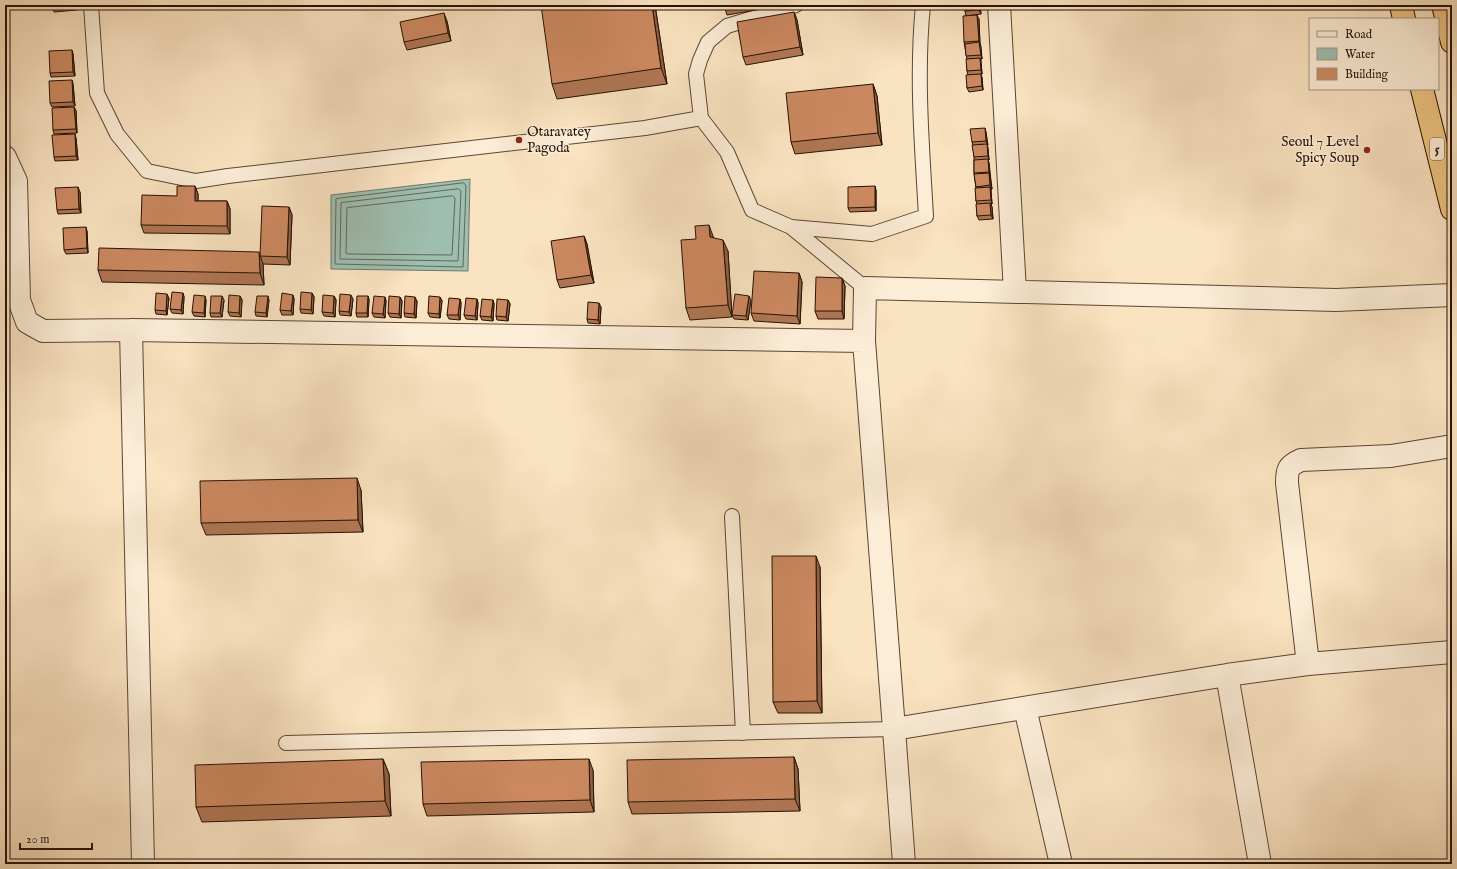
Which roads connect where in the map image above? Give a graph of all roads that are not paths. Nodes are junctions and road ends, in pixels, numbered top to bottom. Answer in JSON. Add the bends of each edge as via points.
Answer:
{"nodes":[{"id":1,"x":91,"y":5,"type":"edge"},
{"id":2,"x":796,"y":5,"type":"edge"},
{"id":3,"x":923,"y":5,"type":"edge"},
{"id":4,"x":999,"y":5,"type":"edge"},
{"id":5,"x":1401,"y":5,"type":"edge"},
{"id":6,"x":1447,"y":15,"type":"edge"},
{"id":7,"x":1404,"y":18,"type":"edge"},
{"id":8,"x":1452,"y":42,"type":"edge"},
{"id":9,"x":1422,"y":90,"type":"edge"},
{"id":10,"x":700,"y":118,"type":"junction"},
{"id":11,"x":1446,"y":156,"type":"edge"},
{"id":12,"x":5,"y":157,"type":"edge"},
{"id":13,"x":1452,"y":209,"type":"edge"},
{"id":14,"x":791,"y":227,"type":"junction"},
{"id":15,"x":865,"y":288,"type":"junction"},
{"id":16,"x":1015,"y":292,"type":"junction"},
{"id":17,"x":1452,"y":295,"type":"edge"},
{"id":18,"x":131,"y":330,"type":"junction"},
{"id":19,"x":864,"y":341,"type":"junction"},
{"id":20,"x":1452,"y":446,"type":"edge"},
{"id":21,"x":732,"y":516,"type":"dead end"},
{"id":22,"x":1452,"y":652,"type":"edge"},
{"id":23,"x":1308,"y":664,"type":"junction"},
{"id":24,"x":1227,"y":675,"type":"junction"},
{"id":25,"x":1025,"y":708,"type":"junction"},
{"id":26,"x":894,"y":729,"type":"junction"},
{"id":27,"x":743,"y":733,"type":"junction"},
{"id":28,"x":286,"y":743,"type":"dead end"},
{"id":29,"x":143,"y":864,"type":"edge"},
{"id":30,"x":904,"y":864,"type":"edge"},
{"id":31,"x":1061,"y":864,"type":"edge"},
{"id":32,"x":1260,"y":864,"type":"edge"}],
"edges":[{"from":1,"to":10,"type":"lane","via":[[97,93],[117,134],[147,171],[196,181],[644,128]]},
{"from":2,"to":10,"type":"lane","via":[[727,26],[708,42],[696,74]]},
{"from":3,"to":14,"type":"lane","via":[[920,32],[921,114],[926,216],[872,234]]},
{"from":4,"to":16,"type":"street"},
{"from":5,"to":7,"type":"highway"},
{"from":6,"to":8,"type":"highway"},
{"from":9,"to":11,"type":"highway","number":"5"},
{"from":10,"to":14,"type":"lane","via":[[726,152],[752,210]]},
{"from":11,"to":13,"type":"highway","number":"5"},
{"from":12,"to":18,"type":"street","via":[[16,181],[19,300],[27,322],[43,331]]},
{"from":14,"to":15,"type":"lane"},
{"from":15,"to":16,"type":"street"},
{"from":15,"to":19,"type":"street"},
{"from":16,"to":17,"type":"street","via":[[1336,300]]},
{"from":18,"to":19,"type":"street"},
{"from":18,"to":29,"type":"street"},
{"from":19,"to":26,"type":"street"},
{"from":20,"to":23,"type":"street","via":[[1391,456],[1301,460],[1288,469],[1287,483]]},
{"from":21,"to":27,"type":"lane"},
{"from":22,"to":23,"type":"street"},
{"from":23,"to":24,"type":"street"},
{"from":24,"to":25,"type":"street"},
{"from":24,"to":32,"type":"street"},
{"from":25,"to":26,"type":"street"},
{"from":25,"to":31,"type":"street"},
{"from":26,"to":27,"type":"lane"},
{"from":26,"to":30,"type":"street"},
{"from":27,"to":28,"type":"lane"}]}
